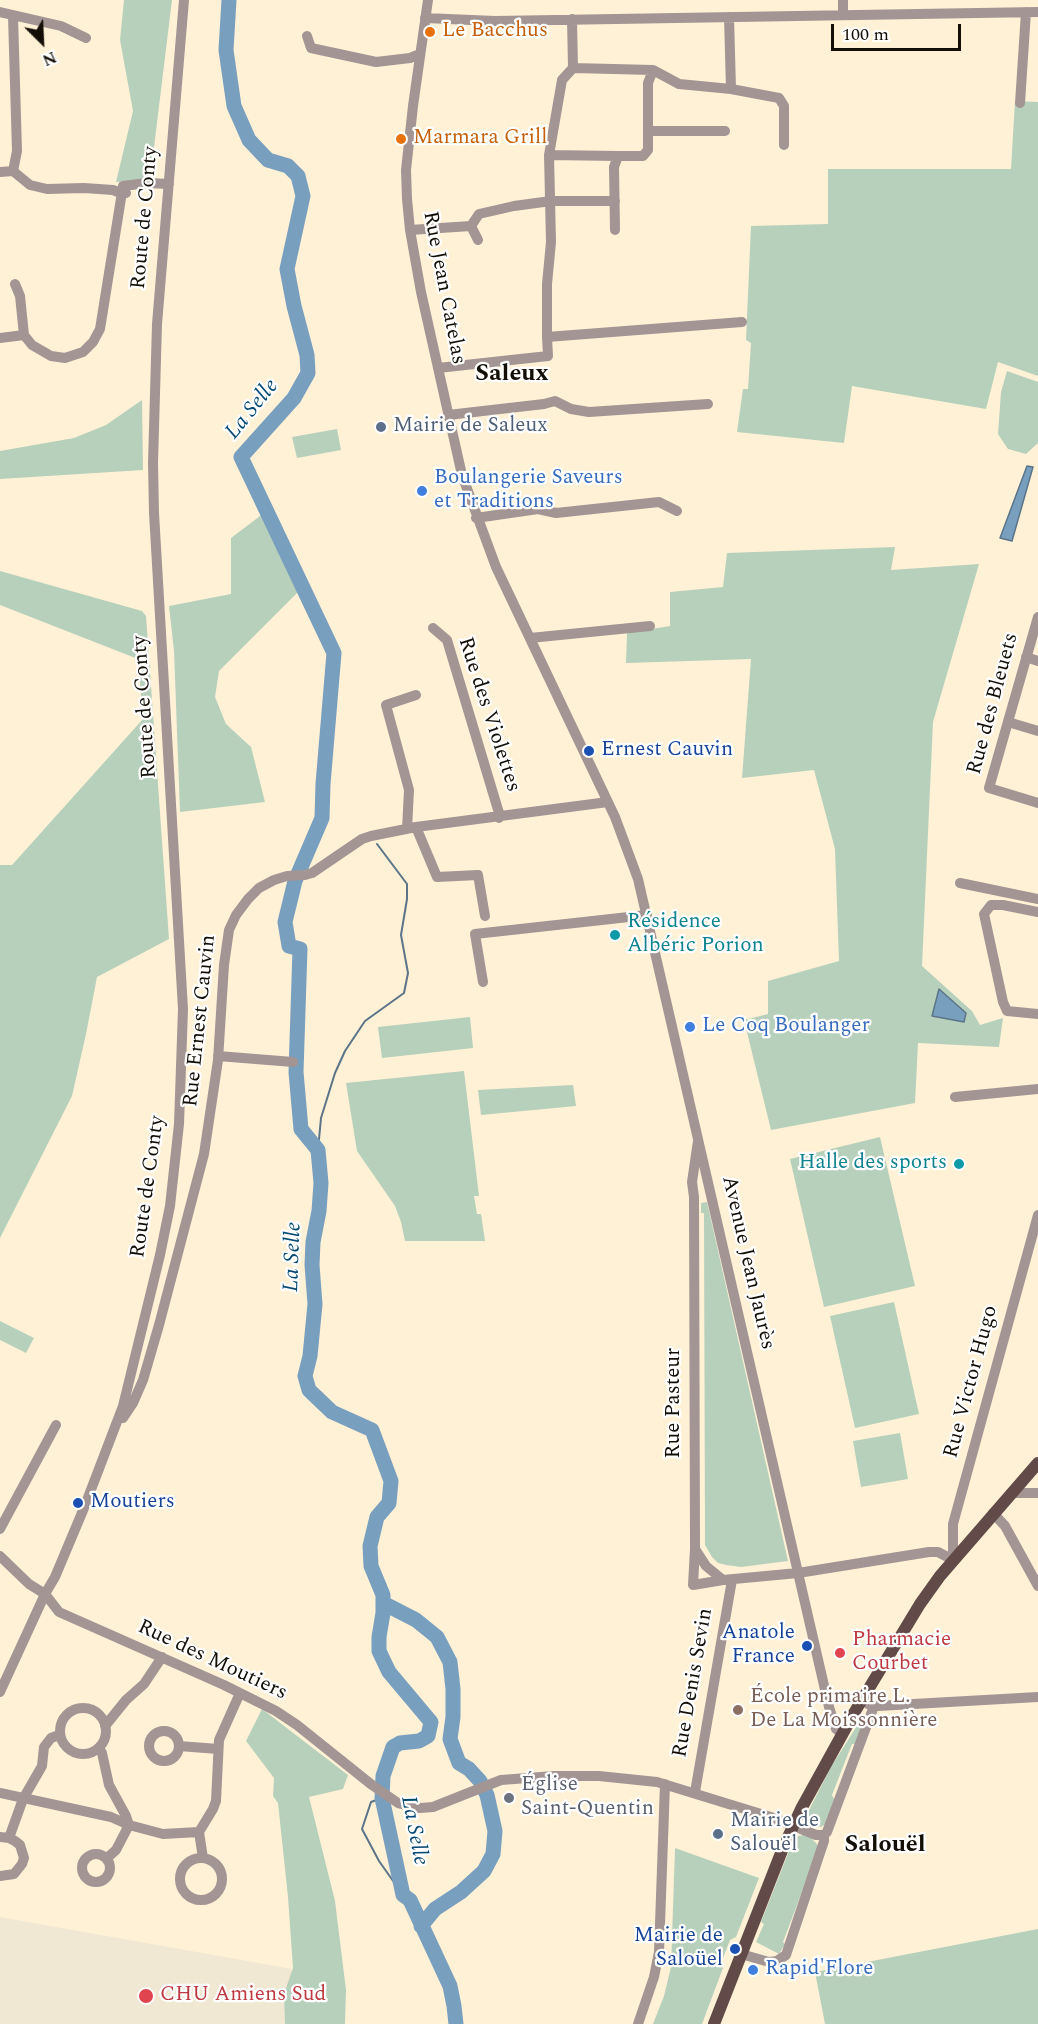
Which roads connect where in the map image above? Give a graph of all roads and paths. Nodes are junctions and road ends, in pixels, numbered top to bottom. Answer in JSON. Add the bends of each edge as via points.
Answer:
{"nodes":[{"id":1,"x":184,"y":0,"type":"edge"},
{"id":2,"x":429,"y":0,"type":"edge"},
{"id":3,"x":843,"y":0,"type":"edge"},
{"id":4,"x":1019,"y":0,"type":"edge"},
{"id":5,"x":0,"y":12,"type":"edge"},
{"id":6,"x":1023,"y":12,"type":"junction"},
{"id":7,"x":1038,"y":12,"type":"edge"},
{"id":8,"x":843,"y":15,"type":"junction"},
{"id":9,"x":13,"y":16,"type":"junction"},
{"id":10,"x":729,"y":17,"type":"junction"},
{"id":11,"x":425,"y":18,"type":"junction"},
{"id":12,"x":572,"y":19,"type":"junction"},
{"id":13,"x":307,"y":36,"type":"dead end"},
{"id":14,"x":86,"y":38,"type":"dead end"},
{"id":15,"x":420,"y":54,"type":"junction"},
{"id":16,"x":573,"y":68,"type":"junction"},
{"id":17,"x":653,"y":70,"type":"junction"},
{"id":18,"x":731,"y":89,"type":"junction"},
{"id":19,"x":1020,"y":103,"type":"dead end"},
{"id":20,"x":649,"y":131,"type":"junction"},
{"id":21,"x":725,"y":131,"type":"dead end"},
{"id":22,"x":784,"y":145,"type":"dead end"},
{"id":23,"x":549,"y":156,"type":"junction"},
{"id":24,"x":618,"y":156,"type":"junction"},
{"id":25,"x":13,"y":171,"type":"junction"},
{"id":26,"x":0,"y":172,"type":"edge"},
{"id":27,"x":169,"y":184,"type":"junction"},
{"id":28,"x":119,"y":190,"type":"junction"},
{"id":29,"x":551,"y":201,"type":"junction"},
{"id":30,"x":615,"y":201,"type":"junction"},
{"id":31,"x":471,"y":226,"type":"junction"},
{"id":32,"x":410,"y":230,"type":"junction"},
{"id":33,"x":615,"y":230,"type":"dead end"},
{"id":34,"x":478,"y":240,"type":"dead end"},
{"id":35,"x":15,"y":284,"type":"dead end"},
{"id":36,"x":742,"y":322,"type":"dead end"},
{"id":37,"x":24,"y":335,"type":"junction"},
{"id":38,"x":547,"y":337,"type":"junction"},
{"id":39,"x":0,"y":338,"type":"edge"},
{"id":40,"x":438,"y":368,"type":"junction"},
{"id":41,"x":708,"y":404,"type":"dead end"},
{"id":42,"x":448,"y":415,"type":"junction"},
{"id":43,"x":677,"y":511,"type":"dead end"},
{"id":44,"x":476,"y":518,"type":"junction"},
{"id":45,"x":1038,"y":617,"type":"edge"},
{"id":46,"x":650,"y":626,"type":"dead end"},
{"id":47,"x":433,"y":628,"type":"dead end"},
{"id":48,"x":530,"y":638,"type":"junction"},
{"id":49,"x":1026,"y":657,"type":"junction"},
{"id":50,"x":1038,"y":661,"type":"edge"},
{"id":51,"x":416,"y":695,"type":"dead end"},
{"id":52,"x":1008,"y":722,"type":"junction"},
{"id":53,"x":1038,"y":731,"type":"edge"},
{"id":54,"x":608,"y":802,"type":"junction"},
{"id":55,"x":1038,"y":803,"type":"edge"},
{"id":56,"x":499,"y":818,"type":"junction"},
{"id":57,"x":412,"y":828,"type":"junction"},
{"id":58,"x":960,"y":883,"type":"dead end"},
{"id":59,"x":1038,"y":899,"type":"edge"},
{"id":60,"x":1038,"y":912,"type":"edge"},
{"id":61,"x":647,"y":915,"type":"junction"},
{"id":62,"x":485,"y":916,"type":"dead end"},
{"id":63,"x":483,"y":982,"type":"dead end"},
{"id":64,"x":1038,"y":1014,"type":"edge"},
{"id":65,"x":218,"y":1056,"type":"junction"},
{"id":66,"x":293,"y":1062,"type":"dead end"},
{"id":67,"x":1038,"y":1089,"type":"edge"},
{"id":68,"x":955,"y":1097,"type":"dead end"},
{"id":69,"x":699,"y":1138,"type":"junction"},
{"id":70,"x":711,"y":1194,"type":"junction"},
{"id":71,"x":694,"y":1197,"type":"junction"},
{"id":72,"x":1038,"y":1215,"type":"edge"},
{"id":73,"x":126,"y":1406,"type":"junction"},
{"id":74,"x":56,"y":1425,"type":"dead end"},
{"id":75,"x":1038,"y":1463,"type":"edge"},
{"id":76,"x":1038,"y":1493,"type":"edge"},
{"id":77,"x":1011,"y":1494,"type":"junction"},
{"id":78,"x":993,"y":1513,"type":"junction"},
{"id":79,"x":0,"y":1529,"type":"edge"},
{"id":80,"x":695,"y":1549,"type":"junction"},
{"id":81,"x":0,"y":1556,"type":"edge"},
{"id":82,"x":953,"y":1560,"type":"junction"},
{"id":83,"x":798,"y":1573,"type":"junction"},
{"id":84,"x":727,"y":1580,"type":"junction"},
{"id":85,"x":1038,"y":1586,"type":"edge"},
{"id":86,"x":45,"y":1594,"type":"junction"},
{"id":87,"x":162,"y":1657,"type":"junction"},
{"id":88,"x":0,"y":1692,"type":"edge"},
{"id":89,"x":240,"y":1693,"type":"junction"},
{"id":90,"x":1038,"y":1696,"type":"edge"},
{"id":91,"x":862,"y":1699,"type":"junction"},
{"id":92,"x":874,"y":1706,"type":"junction"},
{"id":93,"x":105,"y":1726,"type":"junction"},
{"id":94,"x":845,"y":1728,"type":"junction"},
{"id":95,"x":59,"y":1735,"type":"junction"},
{"id":96,"x":179,"y":1746,"type":"dead end"},
{"id":97,"x":99,"y":1749,"type":"junction"},
{"id":98,"x":218,"y":1749,"type":"junction"},
{"id":99,"x":665,"y":1784,"type":"junction"},
{"id":100,"x":695,"y":1792,"type":"junction"},
{"id":101,"x":0,"y":1793,"type":"edge"},
{"id":102,"x":23,"y":1799,"type":"junction"},
{"id":103,"x":129,"y":1825,"type":"junction"},
{"id":104,"x":793,"y":1826,"type":"junction"},
{"id":105,"x":199,"y":1832,"type":"junction"},
{"id":106,"x":824,"y":1835,"type":"junction"},
{"id":107,"x":5,"y":1838,"type":"edge"},
{"id":108,"x":107,"y":1858,"type":"dead end"},
{"id":109,"x":203,"y":1858,"type":"dead end"},
{"id":110,"x":0,"y":1876,"type":"edge"},
{"id":111,"x":741,"y":1954,"type":"junction"},
{"id":112,"x":638,"y":2024,"type":"edge"},
{"id":113,"x":714,"y":2024,"type":"edge"}],
"edges":[{"from":1,"to":27,"type":"street","name":"Route de Conty"},
{"from":2,"to":11,"type":"street","name":"Rue Jean Catelas"},
{"from":3,"to":8,"type":"street"},
{"from":4,"to":6,"type":"street"},
{"from":5,"to":9,"type":"street"},
{"from":6,"to":7,"type":"street"},
{"from":6,"to":8,"type":"street"},
{"from":6,"to":19,"type":"street"},
{"from":8,"to":10,"type":"street"},
{"from":9,"to":14,"type":"street","via":[[61,26]]},
{"from":9,"to":25,"type":"street","via":[[17,151]]},
{"from":10,"to":12,"type":"street"},
{"from":10,"to":18,"type":"street"},
{"from":11,"to":12,"type":"street"},
{"from":11,"to":15,"type":"street","name":"Rue Jean Catelas"},
{"from":12,"to":16,"type":"street"},
{"from":13,"to":15,"type":"street","via":[[311,48],[376,62]]},
{"from":15,"to":32,"type":"street","name":"Rue Jean Catelas","via":[[406,170]]},
{"from":16,"to":17,"type":"street"},
{"from":16,"to":23,"type":"street","via":[[562,80]]},
{"from":17,"to":18,"type":"street","via":[[679,84]]},
{"from":17,"to":20,"type":"street","via":[[648,83]]},
{"from":18,"to":22,"type":"street","via":[[778,98],[784,105]]},
{"from":20,"to":21,"type":"street"},
{"from":20,"to":24,"type":"street","via":[[648,150],[643,156]]},
{"from":23,"to":24,"type":"street"},
{"from":23,"to":29,"type":"street"},
{"from":24,"to":30,"type":"street","via":[[614,167]]},
{"from":25,"to":26,"type":"street"},
{"from":25,"to":28,"type":"street","via":[[30,185],[47,189]]},
{"from":27,"to":28,"type":"street"},
{"from":27,"to":73,"type":"street","name":"Route de Conty","via":[[157,324],[154,513],[182,998],[182,1067],[170,1206]]},
{"from":28,"to":37,"type":"street","via":[[100,329],[93,342],[83,352],[65,358],[41,352]]},
{"from":29,"to":30,"type":"street"},
{"from":29,"to":31,"type":"street","via":[[479,214]]},
{"from":29,"to":38,"type":"street"},
{"from":30,"to":33,"type":"street"},
{"from":31,"to":32,"type":"street"},
{"from":31,"to":34,"type":"street"},
{"from":32,"to":40,"type":"street","name":"Rue Jean Catelas"},
{"from":35,"to":37,"type":"street"},
{"from":36,"to":38,"type":"street"},
{"from":37,"to":39,"type":"street"},
{"from":38,"to":40,"type":"street","via":[[548,356]]},
{"from":40,"to":42,"type":"street","name":"Rue Jean Catelas"},
{"from":41,"to":42,"type":"street","via":[[588,412],[555,401]]},
{"from":42,"to":44,"type":"street","name":"Rue Jean Catelas"},
{"from":43,"to":44,"type":"street","via":[[659,502],[556,513],[538,509]]},
{"from":44,"to":48,"type":"street","name":"Rue Jean Catelas"},
{"from":45,"to":49,"type":"street","name":"Rue des Bleuets"},
{"from":46,"to":48,"type":"street"},
{"from":47,"to":56,"type":"street","name":"Rue des Violettes","via":[[447,640]]},
{"from":48,"to":54,"type":"street","name":"Rue Jean Catelas"},
{"from":49,"to":50,"type":"street"},
{"from":49,"to":52,"type":"street","name":"Rue des Bleuets"},
{"from":51,"to":57,"type":"street","via":[[386,705],[409,790]]},
{"from":52,"to":53,"type":"street"},
{"from":52,"to":55,"type":"street","name":"Rue des Bleuets","via":[[989,788]]},
{"from":54,"to":56,"type":"street","name":"Rue Ernest Cauvin"},
{"from":54,"to":61,"type":"street","name":"Avenue Jean Jaurès","via":[[634,868]]},
{"from":56,"to":57,"type":"street","name":"Rue Ernest Cauvin"},
{"from":57,"to":62,"type":"street","via":[[437,878],[478,875]]},
{"from":57,"to":65,"type":"street","name":"Rue Ernest Cauvin","via":[[362,839],[316,870],[274,880],[248,898],[229,930]]},
{"from":58,"to":59,"type":"street"},
{"from":60,"to":64,"type":"street","via":[[991,905],[984,914],[1007,1011]]},
{"from":61,"to":63,"type":"street","via":[[475,934]]},
{"from":61,"to":69,"type":"street","name":"Avenue Jean Jaurès"},
{"from":65,"to":66,"type":"street"},
{"from":65,"to":73,"type":"street","name":"Rue Ernest Cauvin","via":[[204,1154],[142,1380]]},
{"from":67,"to":68,"type":"street"},
{"from":69,"to":70,"type":"street","name":"Avenue Jean Jaurès"},
{"from":69,"to":71,"type":"street","name":"Rue Pasteur","via":[[692,1182]]},
{"from":70,"to":71,"type":"street"},
{"from":70,"to":83,"type":"street","name":"Avenue Jean Jaurès"},
{"from":71,"to":80,"type":"street","name":"Rue Pasteur"},
{"from":72,"to":82,"type":"street","name":"Rue Victor Hugo","via":[[953,1524]]},
{"from":73,"to":86,"type":"street"},
{"from":74,"to":79,"type":"street"},
{"from":75,"to":77,"type":"main road"},
{"from":76,"to":77,"type":"street"},
{"from":77,"to":78,"type":"main road"},
{"from":78,"to":82,"type":"main road"},
{"from":78,"to":85,"type":"street","via":[[1005,1526]]},
{"from":80,"to":84,"type":"street","via":[[706,1566]]},
{"from":80,"to":84,"type":"street","name":"Rue Pasteur","via":[[693,1585]]},
{"from":81,"to":86,"type":"street","name":"Rue des Moutiers"},
{"from":82,"to":83,"type":"street","via":[[929,1552]]},
{"from":82,"to":91,"type":"main road","via":[[920,1604]]},
{"from":83,"to":84,"type":"street"},
{"from":83,"to":94,"type":"street","name":"Avenue Jean Jaurès","via":[[829,1707]]},
{"from":84,"to":100,"type":"street","name":"Rue Denis Sevin"},
{"from":86,"to":87,"type":"street","name":"Rue des Moutiers","via":[[59,1612]]},
{"from":86,"to":88,"type":"street"},
{"from":87,"to":89,"type":"street","name":"Rue des Moutiers"},
{"from":87,"to":93,"type":"street","via":[[144,1684]]},
{"from":89,"to":98,"type":"street"},
{"from":89,"to":99,"type":"street","name":"Rue des Moutiers","via":[[297,1725],[389,1798],[420,1808],[433,1807],[501,1780],[598,1776]]},
{"from":90,"to":92,"type":"street"},
{"from":91,"to":92,"type":"street"},
{"from":91,"to":94,"type":"main road"},
{"from":92,"to":106,"type":"street"},
{"from":93,"to":95,"type":"street","via":[[97,1713],[82,1708],[67,1714]]},
{"from":93,"to":97,"type":"street","via":[[105,1738]]},
{"from":94,"to":104,"type":"main road"},
{"from":95,"to":97,"type":"street","via":[[66,1748],[79,1755]]},
{"from":95,"to":102,"type":"street","via":[[44,1747],[42,1766]]},
{"from":96,"to":98,"type":"street"},
{"from":97,"to":103,"type":"street","via":[[109,1785]]},
{"from":98,"to":105,"type":"street","via":[[216,1801]]},
{"from":99,"to":100,"type":"street","name":"Rue des Moutiers"},
{"from":99,"to":112,"type":"street","via":[[659,1952]]},
{"from":100,"to":104,"type":"street","name":"Rue des Moutiers"},
{"from":101,"to":102,"type":"street"},
{"from":102,"to":103,"type":"street","via":[[111,1817]]},
{"from":102,"to":107,"type":"street"},
{"from":103,"to":105,"type":"street","via":[[163,1834]]},
{"from":103,"to":108,"type":"street","via":[[116,1850]]},
{"from":104,"to":106,"type":"street","name":"Rue des Moutiers"},
{"from":104,"to":111,"type":"main road"},
{"from":105,"to":109,"type":"street"},
{"from":106,"to":111,"type":"street","via":[[786,1955],[769,1962]]},
{"from":107,"to":110,"type":"street","via":[[15,1840],[23,1851],[22,1864],[14,1874]]},
{"from":111,"to":113,"type":"main road"}]}
